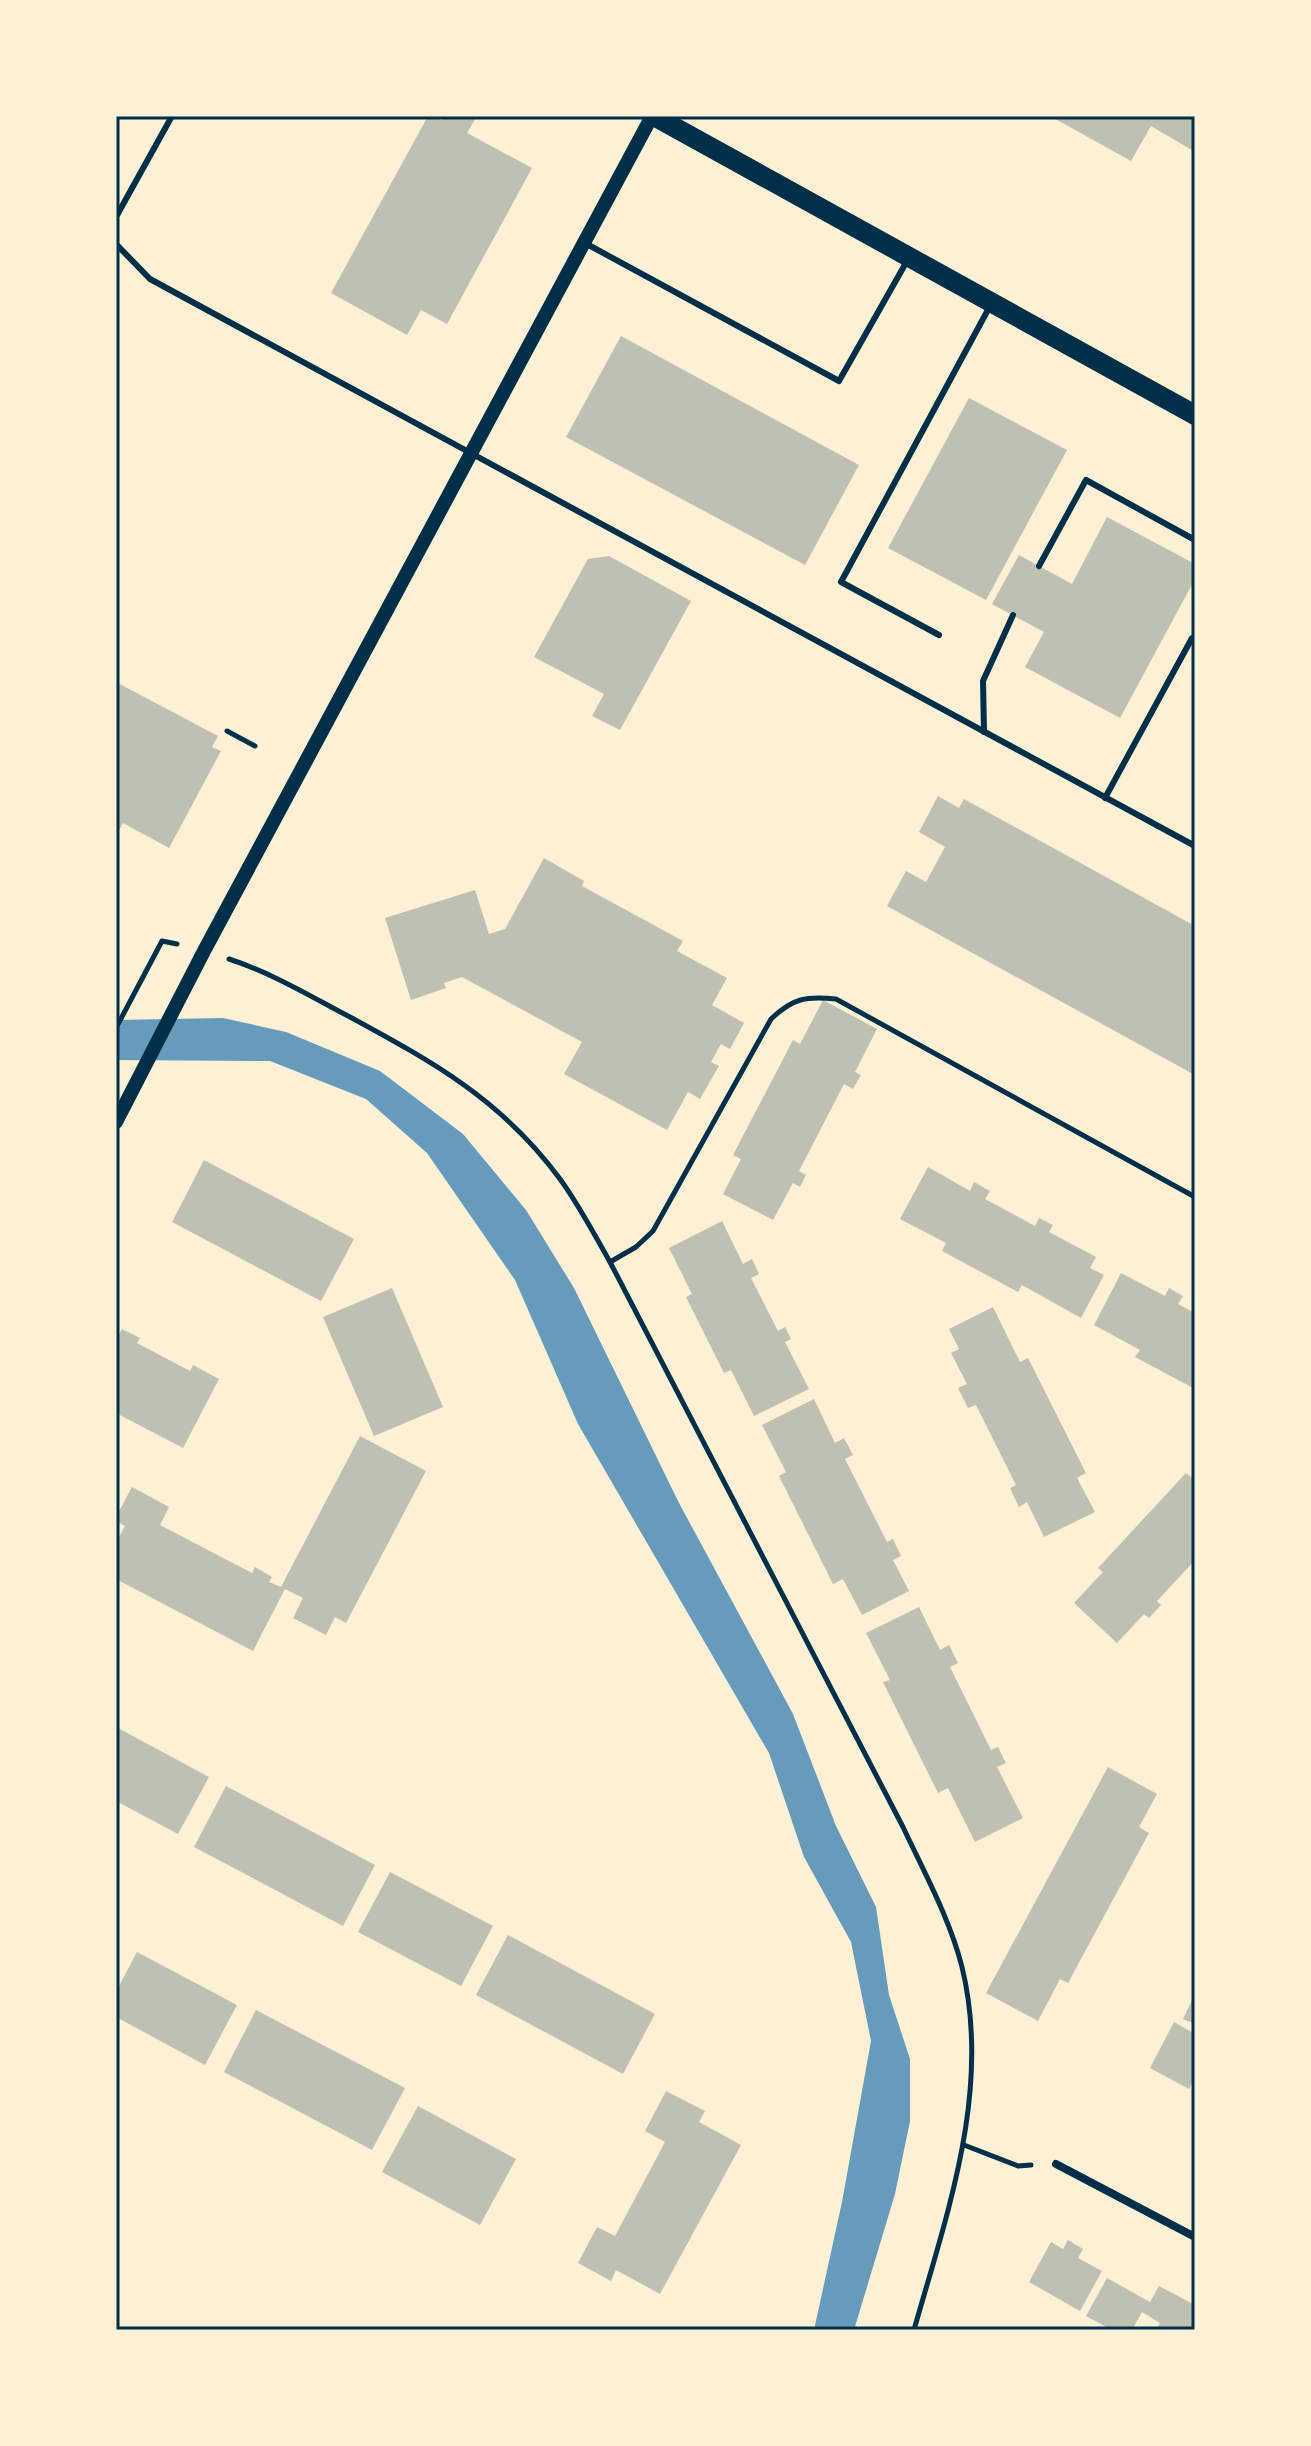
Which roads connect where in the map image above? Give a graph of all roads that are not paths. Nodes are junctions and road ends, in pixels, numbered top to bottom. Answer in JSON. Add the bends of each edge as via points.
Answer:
{"nodes":[{"id":1,"x":172,"y":116,"type":"edge"},
{"id":2,"x":653,"y":116,"type":"edge"},
{"id":3,"x":116,"y":217,"type":"edge"},
{"id":4,"x":583,"y":242,"type":"junction"},
{"id":5,"x":116,"y":244,"type":"edge"},
{"id":6,"x":909,"y":257,"type":"junction"},
{"id":7,"x":991,"y":302,"type":"junction"},
{"id":8,"x":1195,"y":415,"type":"edge"},
{"id":9,"x":471,"y":454,"type":"junction"},
{"id":10,"x":1195,"y":540,"type":"edge"},
{"id":11,"x":1039,"y":566,"type":"dead end"},
{"id":12,"x":1013,"y":615,"type":"dead end"},
{"id":13,"x":939,"y":635,"type":"dead end"},
{"id":14,"x":1194,"y":636,"type":"edge"},
{"id":15,"x":984,"y":732,"type":"junction"},
{"id":16,"x":1105,"y":798,"type":"junction"},
{"id":17,"x":1194,"y":843,"type":"edge"},
{"id":18,"x":116,"y":1122,"type":"edge"},
{"id":19,"x":1056,"y":2164,"type":"road end"},
{"id":20,"x":1195,"y":2237,"type":"edge"}],
"edges":[{"from":1,"to":3,"type":"lane"},
{"from":2,"to":4,"type":"street"},
{"from":2,"to":6,"type":"main road"},
{"from":4,"to":6,"type":"lane","via":[[839,381]]},
{"from":4,"to":9,"type":"street"},
{"from":5,"to":9,"type":"lane","via":[[150,279]]},
{"from":6,"to":7,"type":"main road"},
{"from":7,"to":8,"type":"main road"},
{"from":7,"to":13,"type":"lane","via":[[841,582]]},
{"from":9,"to":15,"type":"lane"},
{"from":9,"to":18,"type":"street"},
{"from":10,"to":11,"type":"lane","via":[[1086,480]]},
{"from":12,"to":15,"type":"lane","via":[[983,681]]},
{"from":14,"to":16,"type":"lane"},
{"from":15,"to":16,"type":"lane"},
{"from":16,"to":17,"type":"lane"},
{"from":19,"to":20,"type":"street"}]}
